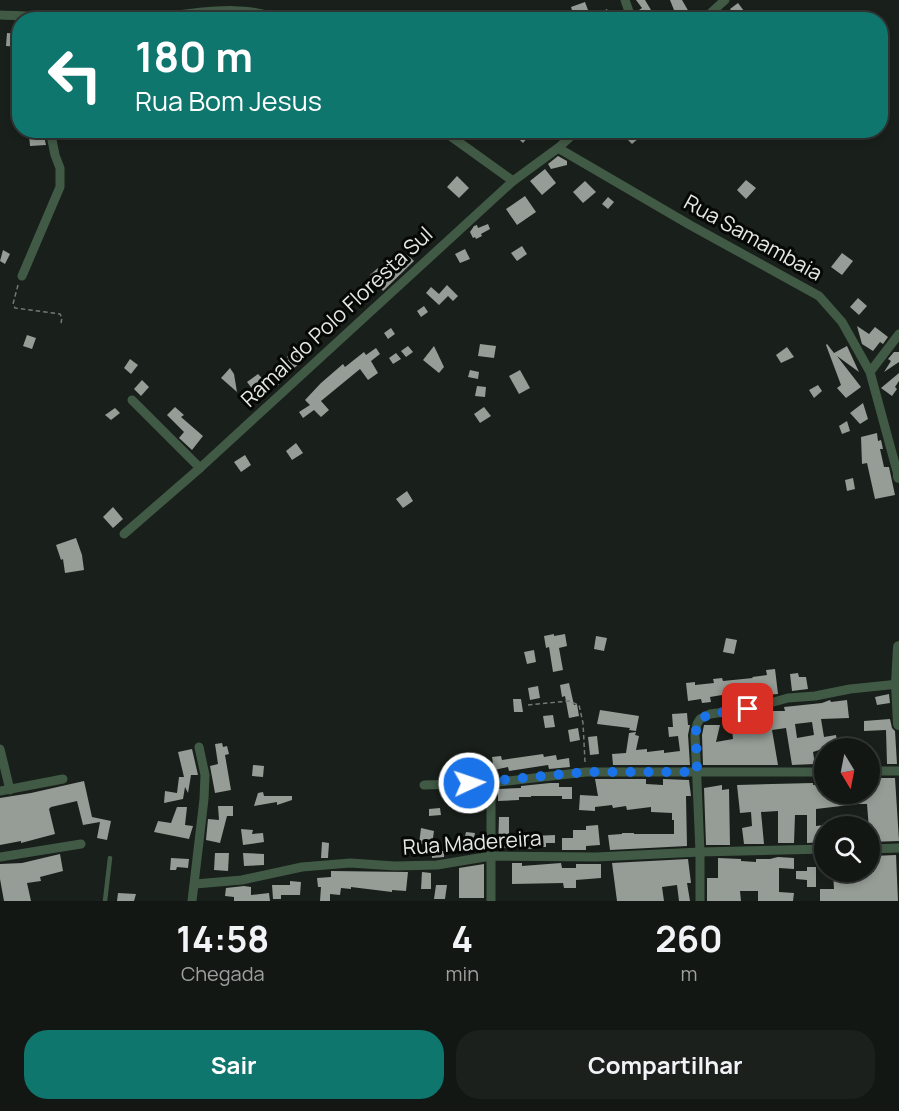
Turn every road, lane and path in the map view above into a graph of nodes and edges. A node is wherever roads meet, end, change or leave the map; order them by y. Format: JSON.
{"nodes":[{"id":1,"x":725,"y":0,"type":"edge"},
{"id":2,"x":191,"y":12,"type":"edge"},
{"id":3,"x":253,"y":12,"type":"edge"},
{"id":4,"x":712,"y":12,"type":"edge"},
{"id":5,"x":53,"y":138,"type":"edge"},
{"id":6,"x":453,"y":138,"type":"edge"},
{"id":7,"x":569,"y":138,"type":"edge"},
{"id":8,"x":558,"y":148,"type":"junction"},
{"id":9,"x":513,"y":181,"type":"junction"},
{"id":10,"x":22,"y":276,"type":"joint"},
{"id":11,"x":61,"y":323,"type":"dead end"},
{"id":12,"x":899,"y":334,"type":"edge"},
{"id":13,"x":870,"y":372,"type":"junction"},
{"id":14,"x":132,"y":400,"type":"dead end"},
{"id":15,"x":200,"y":468,"type":"junction"},
{"id":16,"x":899,"y":475,"type":"edge"},
{"id":17,"x":124,"y":534,"type":"dead end"},
{"id":18,"x":899,"y":647,"type":"edge"},
{"id":19,"x":898,"y":684,"type":"edge"},
{"id":20,"x":528,"y":705,"type":"dead end"},
{"id":21,"x":899,"y":724,"type":"edge"},
{"id":22,"x":199,"y":747,"type":"dead end"},
{"id":23,"x":0,"y":749,"type":"edge"},
{"id":24,"x":880,"y":771,"type":"edge"},
{"id":25,"x":899,"y":771,"type":"edge"},
{"id":26,"x":586,"y":772,"type":"junction"},
{"id":27,"x":697,"y":772,"type":"junction"},
{"id":28,"x":814,"y":772,"type":"edge"},
{"id":29,"x":63,"y":779,"type":"dead end"},
{"id":30,"x":491,"y":783,"type":"junction"},
{"id":31,"x":424,"y":785,"type":"dead end"},
{"id":32,"x":5,"y":790,"type":"edge"},
{"id":33,"x":81,"y":844,"type":"dead end"},
{"id":34,"x":899,"y":848,"type":"edge"},
{"id":35,"x":814,"y":849,"type":"edge"},
{"id":36,"x":880,"y":849,"type":"edge"},
{"id":37,"x":700,"y":852,"type":"junction"},
{"id":38,"x":491,"y":856,"type":"junction"},
{"id":39,"x":0,"y":857,"type":"edge"},
{"id":40,"x":111,"y":858,"type":"dead end"},
{"id":41,"x":195,"y":884,"type":"junction"},
{"id":42,"x":105,"y":901,"type":"edge"},
{"id":43,"x":192,"y":901,"type":"edge"},
{"id":44,"x":491,"y":901,"type":"edge"},
{"id":45,"x":700,"y":901,"type":"edge"}],
"edges":[{"from":1,"to":4,"type":"street"},
{"from":2,"to":3,"type":"street"},
{"from":5,"to":10,"type":"street"},
{"from":6,"to":9,"type":"street"},
{"from":7,"to":8,"type":"street","name":"Ramal do Polo Floresta Sul"},
{"from":8,"to":9,"type":"street","name":"Ramal do Polo Floresta Sul"},
{"from":8,"to":13,"type":"street","name":"Rua Samambaia"},
{"from":9,"to":15,"type":"street","name":"Ramal do Polo Floresta Sul"},
{"from":10,"to":11,"type":"path"},
{"from":12,"to":13,"type":"street"},
{"from":13,"to":16,"type":"street","name":"Rua Samambaia"},
{"from":14,"to":15,"type":"street"},
{"from":15,"to":17,"type":"street","name":"Ramal do Polo Floresta Sul"},
{"from":18,"to":19,"type":"street"},
{"from":19,"to":21,"type":"street"},
{"from":19,"to":27,"type":"street"},
{"from":20,"to":26,"type":"path"},
{"from":22,"to":41,"type":"street"},
{"from":23,"to":32,"type":"street"},
{"from":24,"to":25,"type":"street"},
{"from":26,"to":27,"type":"street"},
{"from":26,"to":30,"type":"street"},
{"from":27,"to":28,"type":"street"},
{"from":27,"to":37,"type":"street"},
{"from":29,"to":32,"type":"street"},
{"from":30,"to":31,"type":"street"},
{"from":30,"to":38,"type":"street"},
{"from":33,"to":39,"type":"street"},
{"from":34,"to":36,"type":"street"},
{"from":35,"to":37,"type":"street","name":"Rua Madereira"},
{"from":37,"to":38,"type":"street","name":"Rua Madereira"},
{"from":37,"to":45,"type":"street"},
{"from":38,"to":41,"type":"street","name":"Rua Madereira"},
{"from":38,"to":44,"type":"street"},
{"from":40,"to":42,"type":"lane"},
{"from":41,"to":43,"type":"street"}]}
